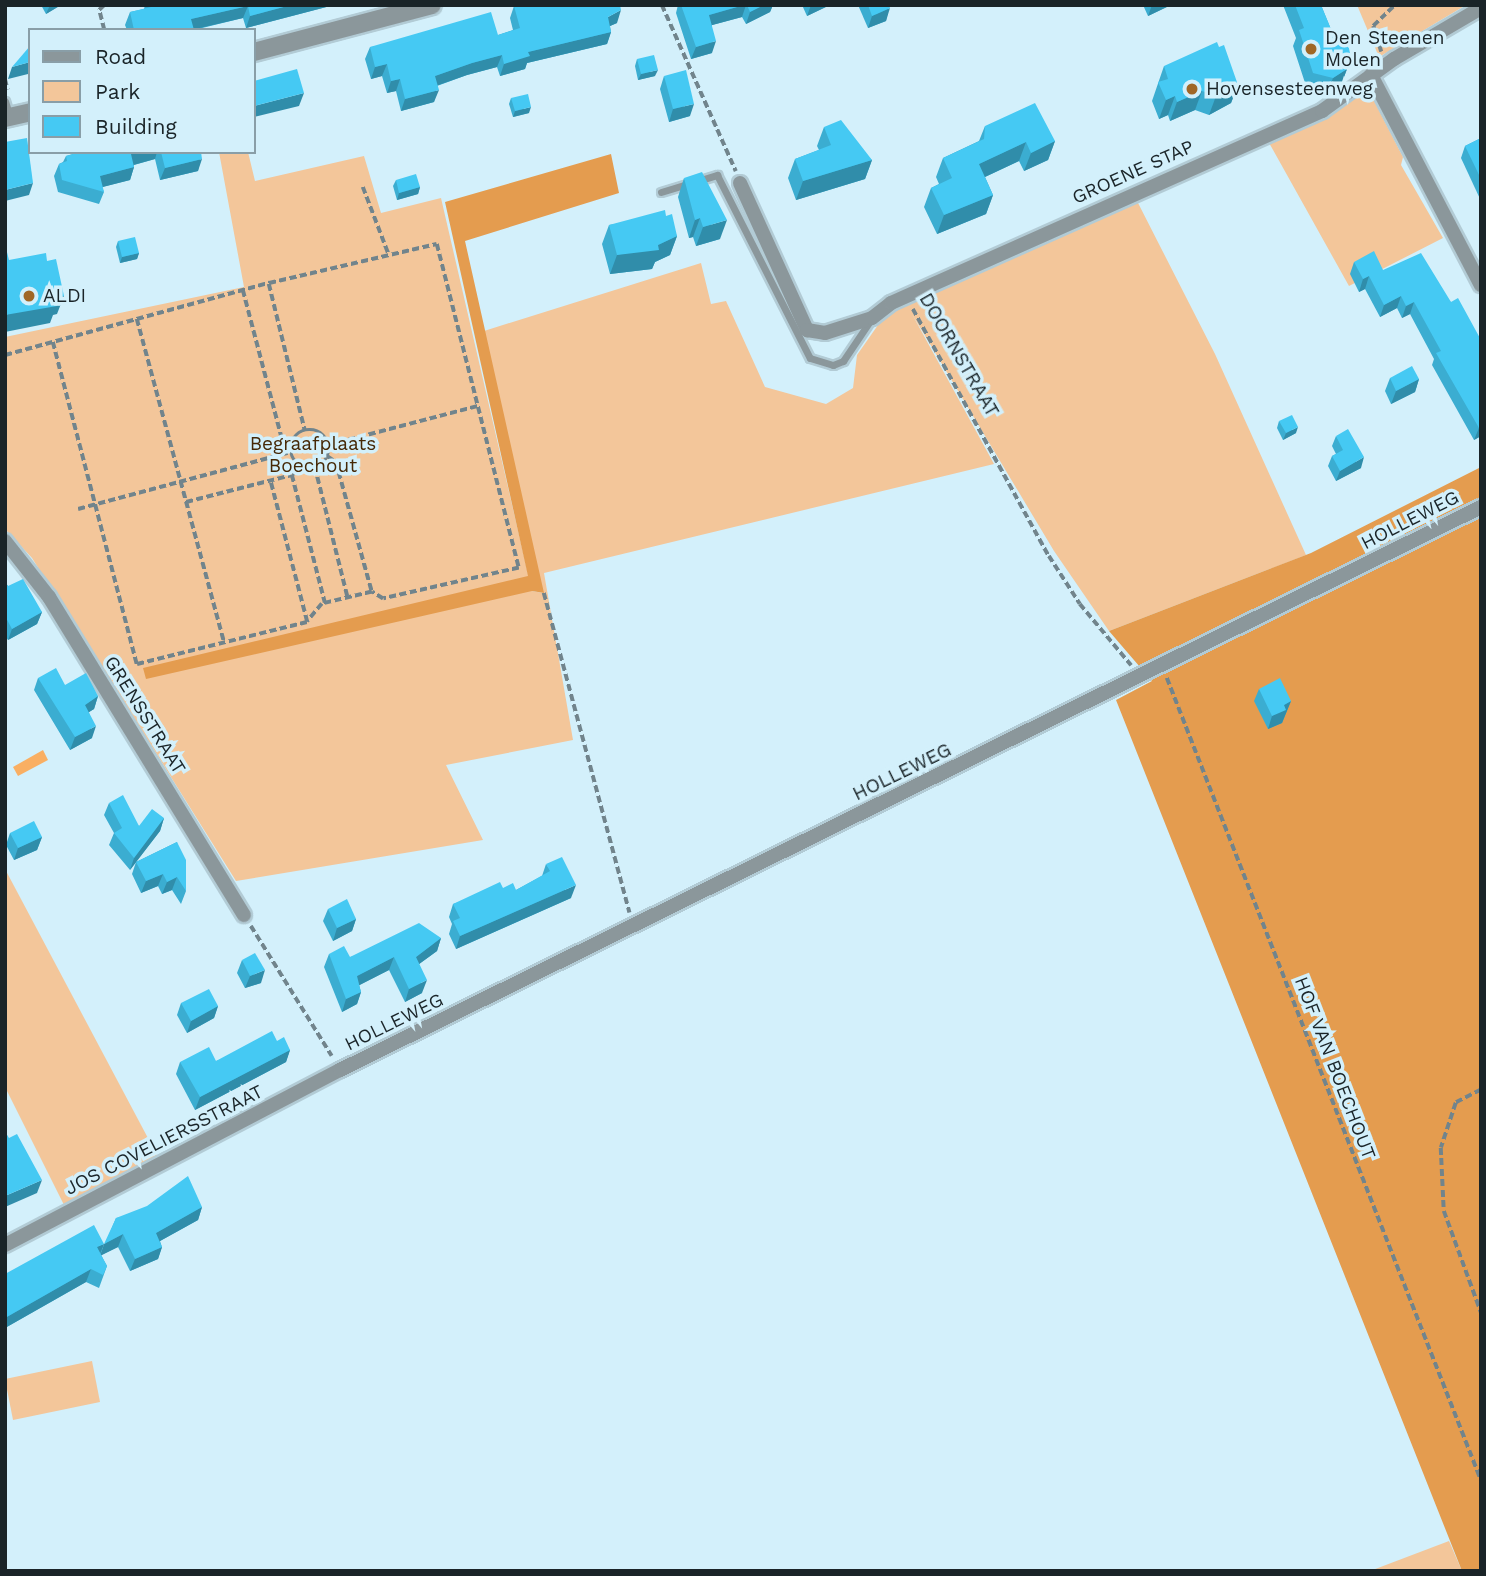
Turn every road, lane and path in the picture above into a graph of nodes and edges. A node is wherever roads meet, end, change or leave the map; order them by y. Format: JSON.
{"nodes":[{"id":1,"x":104,"y":5,"type":"edge"},
{"id":2,"x":432,"y":5,"type":"edge"},
{"id":3,"x":662,"y":5,"type":"edge"},
{"id":4,"x":1395,"y":5,"type":"edge"},
{"id":5,"x":1481,"y":8,"type":"edge"},
{"id":6,"x":104,"y":28,"type":"edge"},
{"id":7,"x":256,"y":51,"type":"edge"},
{"id":8,"x":1385,"y":65,"type":"junction"},
{"id":9,"x":1371,"y":75,"type":"junction"},
{"id":10,"x":7,"y":112,"type":"edge"},
{"id":11,"x":28,"y":112,"type":"edge"},
{"id":12,"x":740,"y":183,"type":"joint"},
{"id":13,"x":363,"y":187,"type":"dead end"},
{"id":14,"x":661,"y":192,"type":"dead end"},
{"id":15,"x":389,"y":255,"type":"junction"},
{"id":16,"x":269,"y":284,"type":"junction"},
{"id":17,"x":1481,"y":285,"type":"edge"},
{"id":18,"x":243,"y":290,"type":"junction"},
{"id":19,"x":906,"y":296,"type":"junction"},
{"id":20,"x":872,"y":318,"type":"junction"},
{"id":21,"x":137,"y":319,"type":"junction"},
{"id":22,"x":53,"y":342,"type":"junction"},
{"id":23,"x":5,"y":355,"type":"edge"},
{"id":24,"x":478,"y":406,"type":"junction"},
{"id":25,"x":305,"y":431,"type":"junction"},
{"id":26,"x":292,"y":444,"type":"junction"},
{"id":27,"x":328,"y":444,"type":"junction"},
{"id":28,"x":291,"y":452,"type":"junction"},
{"id":29,"x":327,"y":456,"type":"junction"},
{"id":30,"x":300,"y":465,"type":"junction"},
{"id":31,"x":314,"y":467,"type":"junction"},
{"id":32,"x":292,"y":475,"type":"junction"},
{"id":33,"x":270,"y":480,"type":"junction"},
{"id":34,"x":181,"y":481,"type":"junction"},
{"id":35,"x":186,"y":502,"type":"junction"},
{"id":36,"x":97,"y":504,"type":"junction"},
{"id":37,"x":1481,"y":506,"type":"edge"},
{"id":38,"x":78,"y":509,"type":"dead end"},
{"id":39,"x":5,"y":541,"type":"edge"},
{"id":40,"x":372,"y":592,"type":"junction"},
{"id":41,"x":544,"y":593,"type":"dead end"},
{"id":42,"x":348,"y":598,"type":"junction"},
{"id":43,"x":325,"y":603,"type":"junction"},
{"id":44,"x":307,"y":622,"type":"junction"},
{"id":45,"x":224,"y":642,"type":"junction"},
{"id":46,"x":1163,"y":666,"type":"junction"},
{"id":47,"x":1142,"y":677,"type":"junction"},
{"id":48,"x":244,"y":915,"type":"joint"},
{"id":49,"x":634,"y":925,"type":"junction"},
{"id":50,"x":340,"y":1070,"type":"junction"},
{"id":51,"x":1481,"y":1090,"type":"edge"},
{"id":52,"x":5,"y":1245,"type":"edge"},
{"id":53,"x":1481,"y":1312,"type":"edge"},
{"id":54,"x":1481,"y":1480,"type":"edge"}],
"edges":[{"from":1,"to":6,"type":"path"},
{"from":2,"to":7,"type":"street"},
{"from":3,"to":12,"type":"path"},
{"from":4,"to":8,"type":"path"},
{"from":5,"to":8,"type":"street","name":"GROENE STAP"},
{"from":8,"to":9,"type":"street","name":"GROENE STAP"},
{"from":9,"to":17,"type":"street"},
{"from":9,"to":19,"type":"street","name":"GROENE STAP"},
{"from":10,"to":11,"type":"street"},
{"from":12,"to":20,"type":"street","name":"DOORNSTRAAT"},
{"from":13,"to":15,"type":"path"},
{"from":14,"to":20,"type":"lane"},
{"from":15,"to":16,"type":"path"},
{"from":15,"to":24,"type":"path"},
{"from":16,"to":18,"type":"path"},
{"from":16,"to":25,"type":"path"},
{"from":18,"to":21,"type":"path"},
{"from":18,"to":26,"type":"path"},
{"from":19,"to":20,"type":"street","name":"DOORNSTRAAT"},
{"from":19,"to":47,"type":"path","name":"DOORNSTRAAT"},
{"from":21,"to":22,"type":"path"},
{"from":21,"to":34,"type":"path"},
{"from":22,"to":23,"type":"path"},
{"from":22,"to":36,"type":"path"},
{"from":24,"to":27,"type":"path"},
{"from":24,"to":40,"type":"path"},
{"from":25,"to":26,"type":"path"},
{"from":25,"to":27,"type":"path"},
{"from":26,"to":28,"type":"path"},
{"from":27,"to":29,"type":"path"},
{"from":28,"to":30,"type":"path"},
{"from":28,"to":34,"type":"path"},
{"from":29,"to":31,"type":"path"},
{"from":29,"to":40,"type":"path"},
{"from":30,"to":31,"type":"path"},
{"from":30,"to":32,"type":"path"},
{"from":31,"to":42,"type":"path"},
{"from":32,"to":33,"type":"path"},
{"from":32,"to":43,"type":"path"},
{"from":33,"to":35,"type":"path"},
{"from":33,"to":44,"type":"path"},
{"from":34,"to":35,"type":"path"},
{"from":34,"to":36,"type":"path"},
{"from":35,"to":45,"type":"path"},
{"from":36,"to":38,"type":"path"},
{"from":36,"to":45,"type":"path"},
{"from":37,"to":46,"type":"street","name":"HOLLEWEG"},
{"from":39,"to":48,"type":"street","name":"GRENSSTRAAT"},
{"from":40,"to":42,"type":"path"},
{"from":41,"to":49,"type":"path"},
{"from":42,"to":43,"type":"path"},
{"from":43,"to":44,"type":"path"},
{"from":44,"to":45,"type":"path"},
{"from":46,"to":47,"type":"street","name":"HOLLEWEG"},
{"from":46,"to":54,"type":"path","name":"HOF VAN BOECHOUT"},
{"from":47,"to":49,"type":"street","name":"HOLLEWEG"},
{"from":48,"to":50,"type":"path"},
{"from":49,"to":50,"type":"street","name":"HOLLEWEG"},
{"from":50,"to":52,"type":"street","name":"JOS COVELIERSSTRAAT"},
{"from":51,"to":53,"type":"path"}]}
